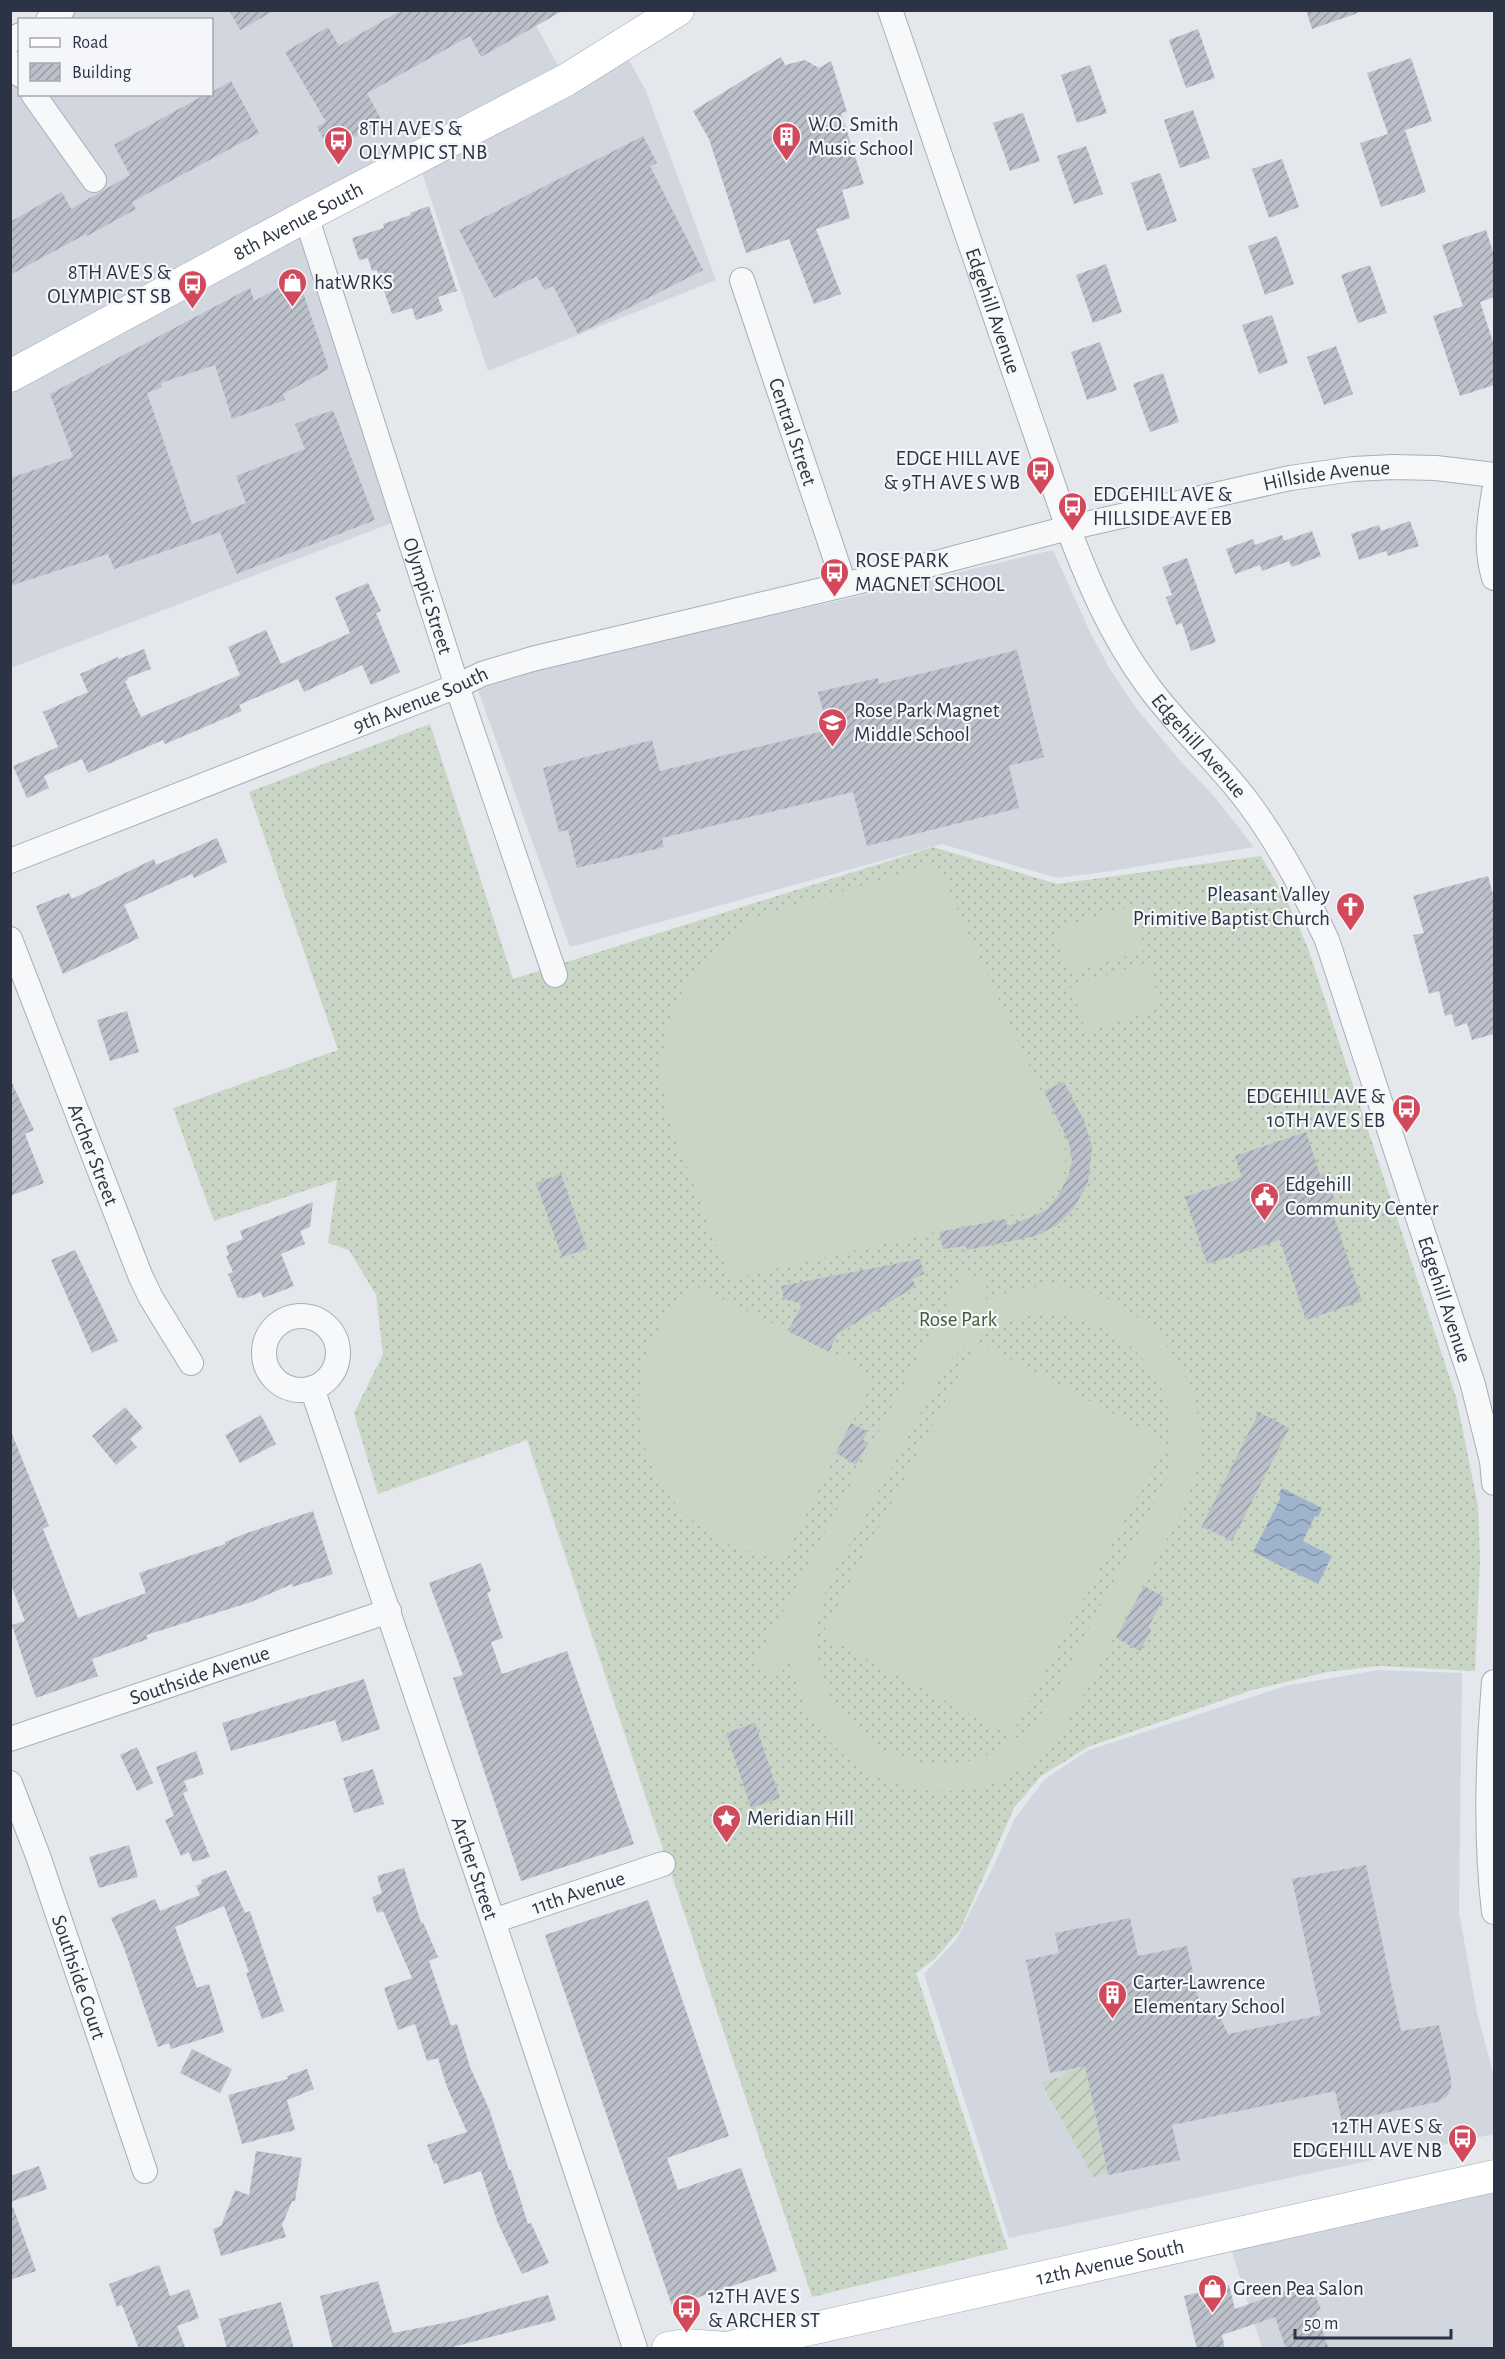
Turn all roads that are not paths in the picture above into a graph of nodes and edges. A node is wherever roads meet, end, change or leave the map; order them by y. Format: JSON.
{"nodes":[{"id":1,"x":678,"y":10,"type":"edge"},
{"id":2,"x":890,"y":10,"type":"edge"},
{"id":3,"x":34,"y":96,"type":"edge"},
{"id":4,"x":94,"y":180,"type":"dead end"},
{"id":5,"x":306,"y":216,"type":"junction"},
{"id":6,"x":742,"y":280,"type":"dead end"},
{"id":7,"x":10,"y":376,"type":"edge"},
{"id":8,"x":1494,"y":475,"type":"edge"},
{"id":9,"x":1494,"y":492,"type":"edge"},
{"id":10,"x":1068,"y":528,"type":"junction"},
{"id":11,"x":1494,"y":578,"type":"edge"},
{"id":12,"x":844,"y":584,"type":"junction"},
{"id":13,"x":457,"y":686,"type":"junction"},
{"id":14,"x":10,"y":861,"type":"edge"},
{"id":15,"x":10,"y":939,"type":"edge"},
{"id":16,"x":555,"y":975,"type":"dead end"},
{"id":17,"x":191,"y":1363,"type":"dead end"},
{"id":18,"x":312,"y":1388,"type":"dead end"},
{"id":19,"x":1494,"y":1483,"type":"edge"},
{"id":20,"x":389,"y":1611,"type":"junction"},
{"id":21,"x":1494,"y":1682,"type":"edge"},
{"id":22,"x":10,"y":1739,"type":"edge"},
{"id":23,"x":10,"y":1784,"type":"edge"},
{"id":24,"x":663,"y":1864,"type":"dead end"},
{"id":25,"x":1494,"y":1912,"type":"edge"},
{"id":26,"x":494,"y":1921,"type":"junction"},
{"id":27,"x":145,"y":2171,"type":"dead end"},
{"id":28,"x":1494,"y":2176,"type":"edge"},
{"id":29,"x":725,"y":2348,"type":"edge"},
{"id":30,"x":635,"y":2349,"type":"edge"},
{"id":31,"x":668,"y":2349,"type":"edge"}],
"edges":[{"from":1,"to":5,"type":"main road","name":"8th Avenue South"},
{"from":2,"to":10,"type":"street","name":"Edgehill Avenue"},
{"from":3,"to":4,"type":"street"},
{"from":5,"to":7,"type":"main road","name":"8th Avenue South"},
{"from":5,"to":13,"type":"street","name":"Olympic Street"},
{"from":6,"to":12,"type":"street","name":"Central Street"},
{"from":8,"to":10,"type":"street","name":"Hillside Avenue"},
{"from":9,"to":11,"type":"street"},
{"from":10,"to":12,"type":"street","name":"Hillside Avenue"},
{"from":10,"to":19,"type":"street","name":"Edgehill Avenue"},
{"from":12,"to":13,"type":"street","name":"9th Avenue South"},
{"from":13,"to":14,"type":"street","name":"9th Avenue South"},
{"from":13,"to":16,"type":"street","name":"Olympic Street"},
{"from":15,"to":17,"type":"street","name":"Archer Street"},
{"from":18,"to":20,"type":"street","name":"Archer Street"},
{"from":20,"to":22,"type":"street","name":"Southside Avenue"},
{"from":20,"to":26,"type":"street","name":"Archer Street"},
{"from":21,"to":25,"type":"street"},
{"from":23,"to":27,"type":"street","name":"Southside Court"},
{"from":24,"to":26,"type":"street","name":"11th Avenue"},
{"from":26,"to":30,"type":"street","name":"Archer Street"},
{"from":28,"to":29,"type":"main road","name":"12th Avenue South"},
{"from":29,"to":31,"type":"main road","name":"12th Avenue South"}]}
